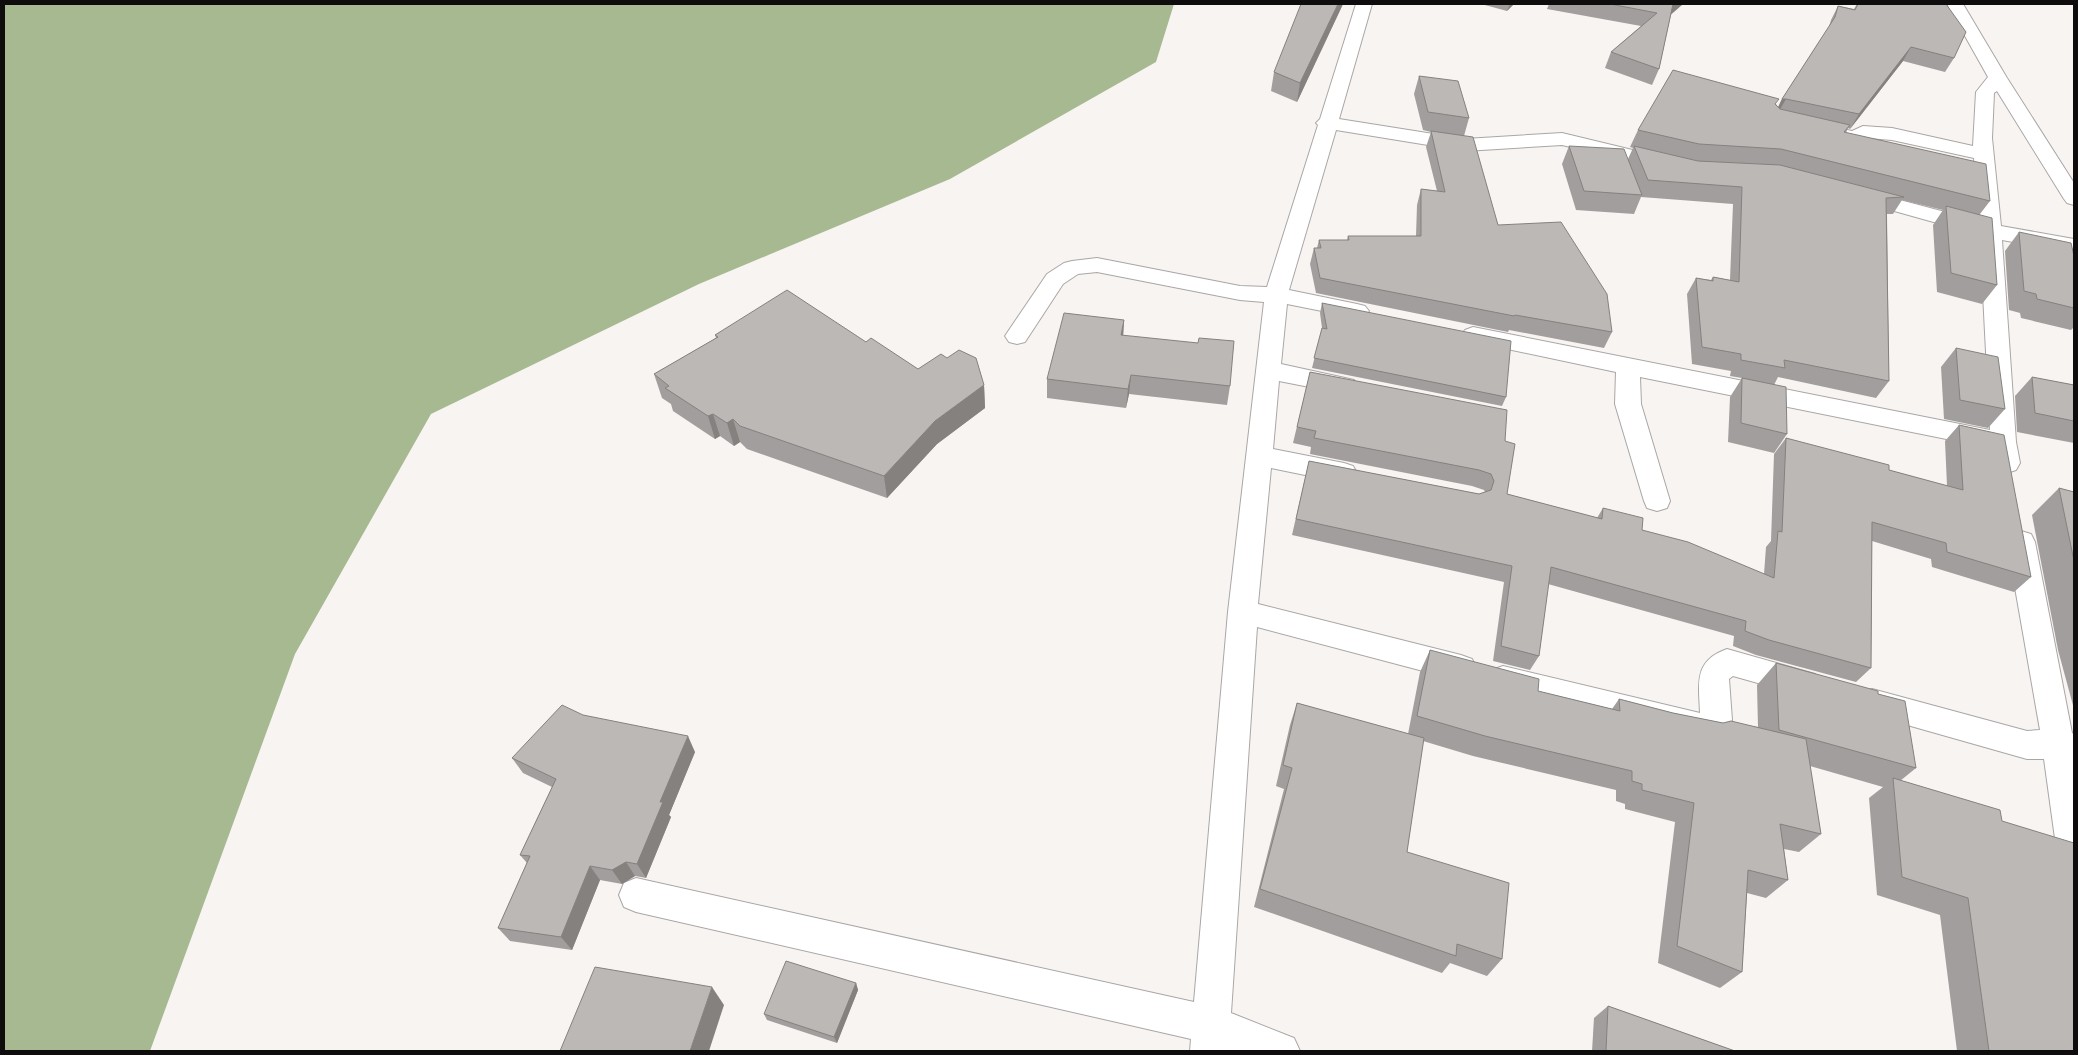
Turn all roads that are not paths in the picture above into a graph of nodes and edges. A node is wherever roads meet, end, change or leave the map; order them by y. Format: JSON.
{"nodes":[{"id":1,"x":1364,"y":4,"type":"edge"},
{"id":2,"x":1952,"y":6,"type":"edge"},
{"id":3,"x":1998,"y":78,"type":"junction"},
{"id":4,"x":1326,"y":123,"type":"junction"},
{"id":5,"x":1807,"y":127,"type":"edge"},
{"id":6,"x":1984,"y":154,"type":"junction"},
{"id":7,"x":1690,"y":169,"type":"edge"},
{"id":8,"x":1844,"y":192,"type":"edge"},
{"id":9,"x":2074,"y":199,"type":"edge"},
{"id":10,"x":1991,"y":231,"type":"junction"},
{"id":11,"x":2074,"y":246,"type":"edge"},
{"id":12,"x":1276,"y":295,"type":"junction"},
{"id":13,"x":1374,"y":315,"type":"edge"},
{"id":14,"x":1452,"y":331,"type":"edge"},
{"id":15,"x":1017,"y":336,"type":"dead end"},
{"id":16,"x":1628,"y":366,"type":"junction"},
{"id":17,"x":1268,"y":370,"type":"junction"},
{"id":18,"x":1364,"y":390,"type":"edge"},
{"id":19,"x":2003,"y":442,"type":"junction"},
{"id":20,"x":1259,"y":456,"type":"junction"},
{"id":21,"x":1366,"y":477,"type":"edge"},
{"id":22,"x":2012,"y":491,"type":"edge"},
{"id":23,"x":1657,"y":501,"type":"dead end"},
{"id":24,"x":2017,"y":520,"type":"edge"},
{"id":25,"x":1243,"y":612,"type":"junction"},
{"id":26,"x":2066,"y":746,"type":"edge"},
{"id":27,"x":2074,"y":853,"type":"edge"},
{"id":28,"x":636,"y":895,"type":"dead end"},
{"id":29,"x":1210,"y":1038,"type":"edge"},
{"id":30,"x":1281,"y":1051,"type":"edge"}],
"edges":[{"from":1,"to":4,"type":"street"},
{"from":2,"to":3,"type":"street"},
{"from":3,"to":6,"type":"street"},
{"from":3,"to":9,"type":"street"},
{"from":4,"to":7,"type":"street"},
{"from":4,"to":12,"type":"street"},
{"from":5,"to":6,"type":"street"},
{"from":6,"to":10,"type":"street"},
{"from":8,"to":10,"type":"street"},
{"from":10,"to":11,"type":"street"},
{"from":10,"to":19,"type":"street"},
{"from":12,"to":13,"type":"street"},
{"from":12,"to":15,"type":"street"},
{"from":12,"to":17,"type":"street"},
{"from":14,"to":16,"type":"street"},
{"from":16,"to":19,"type":"street"},
{"from":16,"to":23,"type":"street"},
{"from":17,"to":18,"type":"street"},
{"from":17,"to":20,"type":"street"},
{"from":19,"to":22,"type":"street"},
{"from":20,"to":21,"type":"street"},
{"from":20,"to":25,"type":"street"},
{"from":24,"to":26,"type":"street"},
{"from":25,"to":26,"type":"street"},
{"from":25,"to":29,"type":"street"},
{"from":26,"to":27,"type":"street"},
{"from":28,"to":29,"type":"street"},
{"from":29,"to":30,"type":"street"}]}
